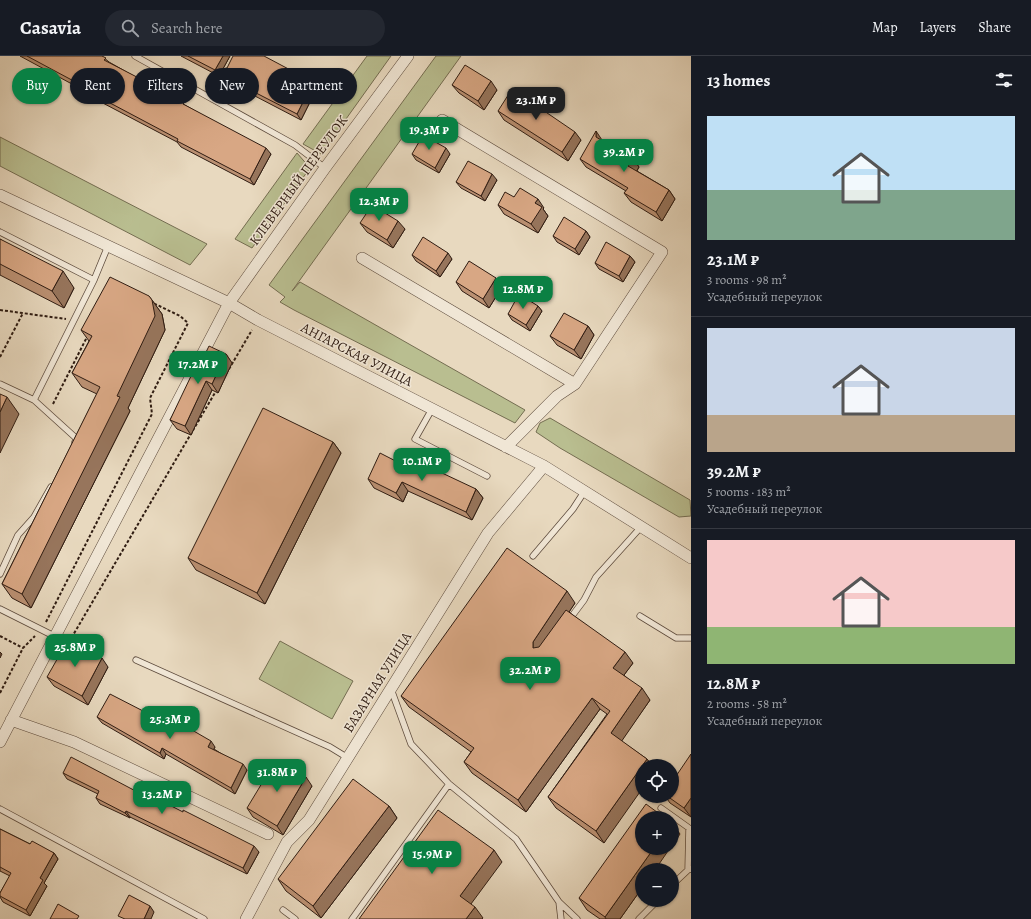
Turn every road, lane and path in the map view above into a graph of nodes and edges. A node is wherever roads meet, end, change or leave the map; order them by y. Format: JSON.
{"nodes":[{"id":1,"x":135,"y":56,"type":"edge"},
{"id":2,"x":408,"y":56,"type":"edge"},
{"id":3,"x":232,"y":62,"type":"edge"},
{"id":4,"x":229,"y":68,"type":"edge"},
{"id":5,"x":205,"y":95,"type":"edge"},
{"id":6,"x":221,"y":104,"type":"edge"},
{"id":7,"x":442,"y":120,"type":"dead end"},
{"id":8,"x":325,"y":168,"type":"junction"},
{"id":9,"x":0,"y":195,"type":"edge"},
{"id":10,"x":0,"y":232,"type":"edge"},
{"id":11,"x":108,"y":246,"type":"junction"},
{"id":12,"x":362,"y":258,"type":"dead end"},
{"id":13,"x":94,"y":280,"type":"junction"},
{"id":14,"x":147,"y":300,"type":"edge"},
{"id":15,"x":229,"y":303,"type":"junction"},
{"id":16,"x":0,"y":310,"type":"edge"},
{"id":17,"x":24,"y":313,"type":"junction"},
{"id":18,"x":66,"y":319,"type":"dead end"},
{"id":19,"x":258,"y":320,"type":"junction"},
{"id":20,"x":90,"y":331,"type":"edge"},
{"id":21,"x":0,"y":357,"type":"edge"},
{"id":22,"x":226,"y":375,"type":"dead end"},
{"id":23,"x":0,"y":384,"type":"edge"},
{"id":24,"x":575,"y":384,"type":"junction"},
{"id":25,"x":218,"y":388,"type":"dead end"},
{"id":26,"x":34,"y":400,"type":"junction"},
{"id":27,"x":432,"y":409,"type":"junction"},
{"id":28,"x":48,"y":413,"type":"junction"},
{"id":29,"x":73,"y":446,"type":"edge"},
{"id":30,"x":506,"y":447,"type":"junction"},
{"id":31,"x":544,"y":466,"type":"junction"},
{"id":32,"x":487,"y":476,"type":"dead end"},
{"id":33,"x":56,"y":478,"type":"edge"},
{"id":34,"x":584,"y":492,"type":"junction"},
{"id":35,"x":641,"y":527,"type":"junction"},
{"id":36,"x":533,"y":556,"type":"dead end"},
{"id":37,"x":691,"y":558,"type":"edge"},
{"id":38,"x":0,"y":574,"type":"edge"},
{"id":39,"x":0,"y":609,"type":"edge"},
{"id":40,"x":640,"y":616,"type":"dead end"},
{"id":41,"x":566,"y":625,"type":"edge"},
{"id":42,"x":41,"y":630,"type":"junction"},
{"id":43,"x":0,"y":636,"type":"edge"},
{"id":44,"x":54,"y":636,"type":"junction"},
{"id":45,"x":691,"y":638,"type":"edge"},
{"id":46,"x":23,"y":648,"type":"junction"},
{"id":47,"x":65,"y":648,"type":"edge"},
{"id":48,"x":136,"y":660,"type":"dead end"},
{"id":49,"x":391,"y":689,"type":"junction"},
{"id":50,"x":0,"y":693,"type":"edge"},
{"id":51,"x":11,"y":720,"type":"junction"},
{"id":52,"x":0,"y":742,"type":"edge"},
{"id":53,"x":348,"y":758,"type":"junction"},
{"id":54,"x":449,"y":784,"type":"junction"},
{"id":55,"x":661,"y":808,"type":"dead end"},
{"id":56,"x":0,"y":810,"type":"edge"},
{"id":57,"x":268,"y":834,"type":"dead end"},
{"id":58,"x":689,"y":869,"type":"edge"},
{"id":59,"x":679,"y":879,"type":"edge"},
{"id":60,"x":559,"y":902,"type":"junction"},
{"id":61,"x":651,"y":907,"type":"edge"},
{"id":62,"x":283,"y":910,"type":"dead end"},
{"id":63,"x":204,"y":919,"type":"edge"},
{"id":64,"x":246,"y":919,"type":"edge"},
{"id":65,"x":295,"y":919,"type":"edge"},
{"id":66,"x":352,"y":919,"type":"edge"},
{"id":67,"x":561,"y":919,"type":"edge"},
{"id":68,"x":577,"y":919,"type":"edge"},
{"id":69,"x":639,"y":919,"type":"edge"}],
"edges":[{"from":1,"to":5,"type":"lane"},
{"from":2,"to":8,"type":"street","name":"КЛЕВЕРНЫЙ ПЕРЕУЛОК"},
{"from":3,"to":4,"type":"lane"},
{"from":6,"to":8,"type":"lane"},
{"from":7,"to":24,"type":"street"},
{"from":8,"to":15,"type":"street","name":"КЛЕВЕРНЫЙ ПЕРЕУЛОК"},
{"from":9,"to":11,"type":"street","name":"АНГАРСКАЯ УЛИЦА"},
{"from":10,"to":13,"type":"lane"},
{"from":11,"to":13,"type":"lane"},
{"from":11,"to":15,"type":"street","name":"АНГАРСКАЯ УЛИЦА"},
{"from":12,"to":24,"type":"street"},
{"from":13,"to":26,"type":"lane"},
{"from":14,"to":42,"type":"path"},
{"from":15,"to":19,"type":"street","name":"АНГАРСКАЯ УЛИЦА"},
{"from":15,"to":44,"type":"street","name":"КЛЕВЕРНЫЙ ПЕРЕУЛОК"},
{"from":16,"to":17,"type":"path"},
{"from":17,"to":18,"type":"path"},
{"from":17,"to":21,"type":"path"},
{"from":19,"to":22,"type":"path"},
{"from":19,"to":27,"type":"street","name":"АНГАРСКАЯ УЛИЦА"},
{"from":20,"to":28,"type":"path"},
{"from":23,"to":26,"type":"lane"},
{"from":24,"to":30,"type":"street"},
{"from":25,"to":47,"type":"path"},
{"from":26,"to":28,"type":"lane"},
{"from":27,"to":30,"type":"street","name":"АНГАРСКАЯ УЛИЦА"},
{"from":27,"to":32,"type":"lane"},
{"from":28,"to":29,"type":"lane"},
{"from":30,"to":31,"type":"street","name":"АНГАРСКАЯ УЛИЦА"},
{"from":31,"to":34,"type":"street","name":"АНГАРСКАЯ УЛИЦА"},
{"from":31,"to":49,"type":"street","name":"БАЗАРНАЯ УЛИЦА"},
{"from":33,"to":38,"type":"lane"},
{"from":34,"to":35,"type":"street","name":"АНГАРСКАЯ УЛИЦА"},
{"from":34,"to":36,"type":"lane"},
{"from":35,"to":37,"type":"street","name":"АНГАРСКАЯ УЛИЦА"},
{"from":35,"to":41,"type":"lane"},
{"from":39,"to":42,"type":"lane"},
{"from":40,"to":45,"type":"lane"},
{"from":42,"to":44,"type":"lane"},
{"from":42,"to":46,"type":"path"},
{"from":43,"to":46,"type":"path"},
{"from":44,"to":51,"type":"street","name":"КЛЕВЕРНЫЙ ПЕРЕУЛОК"},
{"from":46,"to":50,"type":"path"},
{"from":48,"to":53,"type":"lane"},
{"from":49,"to":53,"type":"street","name":"БАЗАРНАЯ УЛИЦА"},
{"from":49,"to":54,"type":"lane"},
{"from":51,"to":52,"type":"street","name":"КЛЕВЕРНЫЙ ПЕРЕУЛОК"},
{"from":51,"to":57,"type":"street"},
{"from":53,"to":64,"type":"street","name":"БАЗАРНАЯ УЛИЦА"},
{"from":54,"to":60,"type":"lane"},
{"from":54,"to":66,"type":"lane"},
{"from":55,"to":58,"type":"lane"},
{"from":56,"to":63,"type":"lane"},
{"from":58,"to":59,"type":"lane"},
{"from":60,"to":67,"type":"lane"},
{"from":60,"to":68,"type":"lane"},
{"from":61,"to":69,"type":"lane"},
{"from":62,"to":65,"type":"lane"}]}
